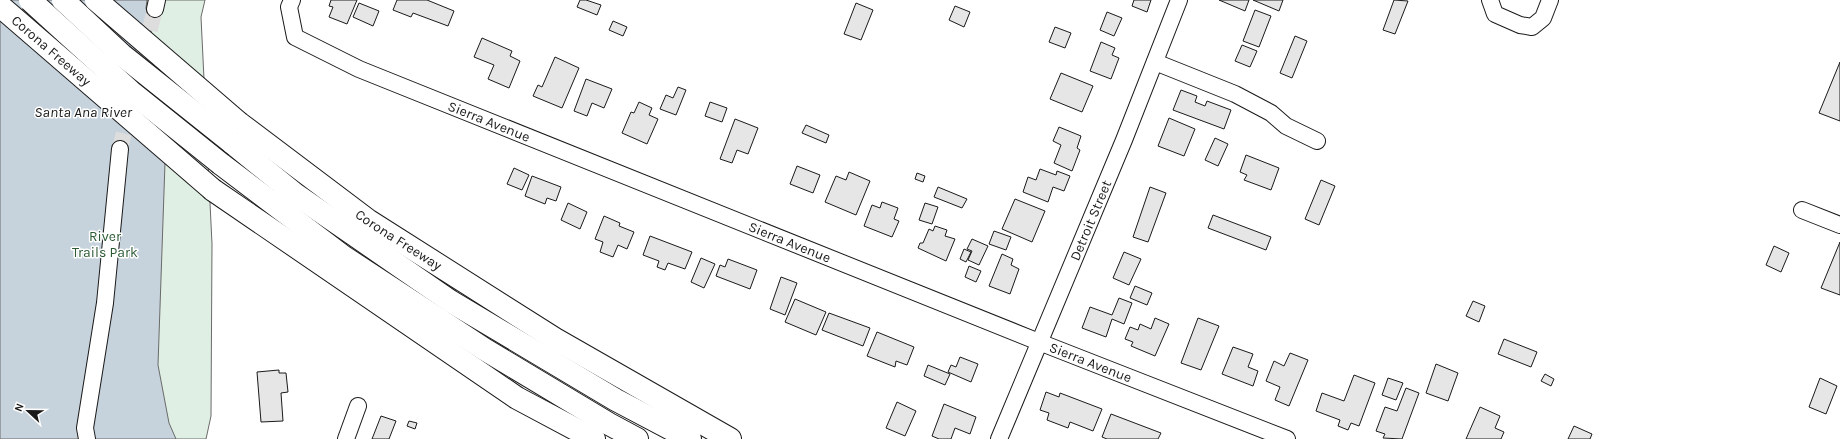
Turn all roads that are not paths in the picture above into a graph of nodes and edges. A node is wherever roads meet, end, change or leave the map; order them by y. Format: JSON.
{"nodes":[{"id":1,"x":30,"y":0,"type":"edge"},
{"id":2,"x":63,"y":0,"type":"edge"},
{"id":3,"x":96,"y":0,"type":"edge"},
{"id":4,"x":292,"y":0,"type":"edge"},
{"id":5,"x":1179,"y":0,"type":"edge"},
{"id":6,"x":1490,"y":0,"type":"edge"},
{"id":7,"x":1550,"y":0,"type":"edge"},
{"id":8,"x":0,"y":6,"type":"edge"},
{"id":9,"x":1155,"y":62,"type":"junction"},
{"id":10,"x":235,"y":133,"type":"junction"},
{"id":11,"x":1317,"y":141,"type":"dead end"},
{"id":12,"x":120,"y":149,"type":"tunnel mouth"},
{"id":13,"x":1802,"y":210,"type":"dead end"},
{"id":14,"x":1840,"y":226,"type":"edge"},
{"id":15,"x":1039,"y":342,"type":"junction"},
{"id":16,"x":358,"y":406,"type":"dead end"},
{"id":17,"x":87,"y":439,"type":"edge"},
{"id":18,"x":346,"y":439,"type":"edge"},
{"id":19,"x":594,"y":439,"type":"edge"},
{"id":20,"x":637,"y":439,"type":"edge"},
{"id":21,"x":690,"y":439,"type":"edge"},
{"id":22,"x":730,"y":439,"type":"edge"},
{"id":23,"x":999,"y":439,"type":"edge"},
{"id":24,"x":1287,"y":439,"type":"edge"}],
"edges":[{"from":1,"to":20,"type":"highway","bridge":true},
{"from":2,"to":10,"type":"highway","bridge":true},
{"from":3,"to":10,"type":"highway","name":"Corona Freeway","bridge":true},
{"from":4,"to":15,"type":"street","name":"Sierra Avenue"},
{"from":5,"to":9,"type":"street","name":"Detroit Street"},
{"from":6,"to":7,"type":"street"},
{"from":8,"to":19,"type":"highway","name":"Corona Freeway","bridge":true},
{"from":9,"to":11,"type":"street"},
{"from":9,"to":15,"type":"street","name":"Detroit Street"},
{"from":10,"to":21,"type":"highway"},
{"from":10,"to":22,"type":"highway","name":"Corona Freeway"},
{"from":12,"to":17,"type":"street"},
{"from":13,"to":14,"type":"street"},
{"from":15,"to":23,"type":"street","name":"Detroit Street"},
{"from":15,"to":24,"type":"street","name":"Sierra Avenue"},
{"from":16,"to":18,"type":"street"}]}
